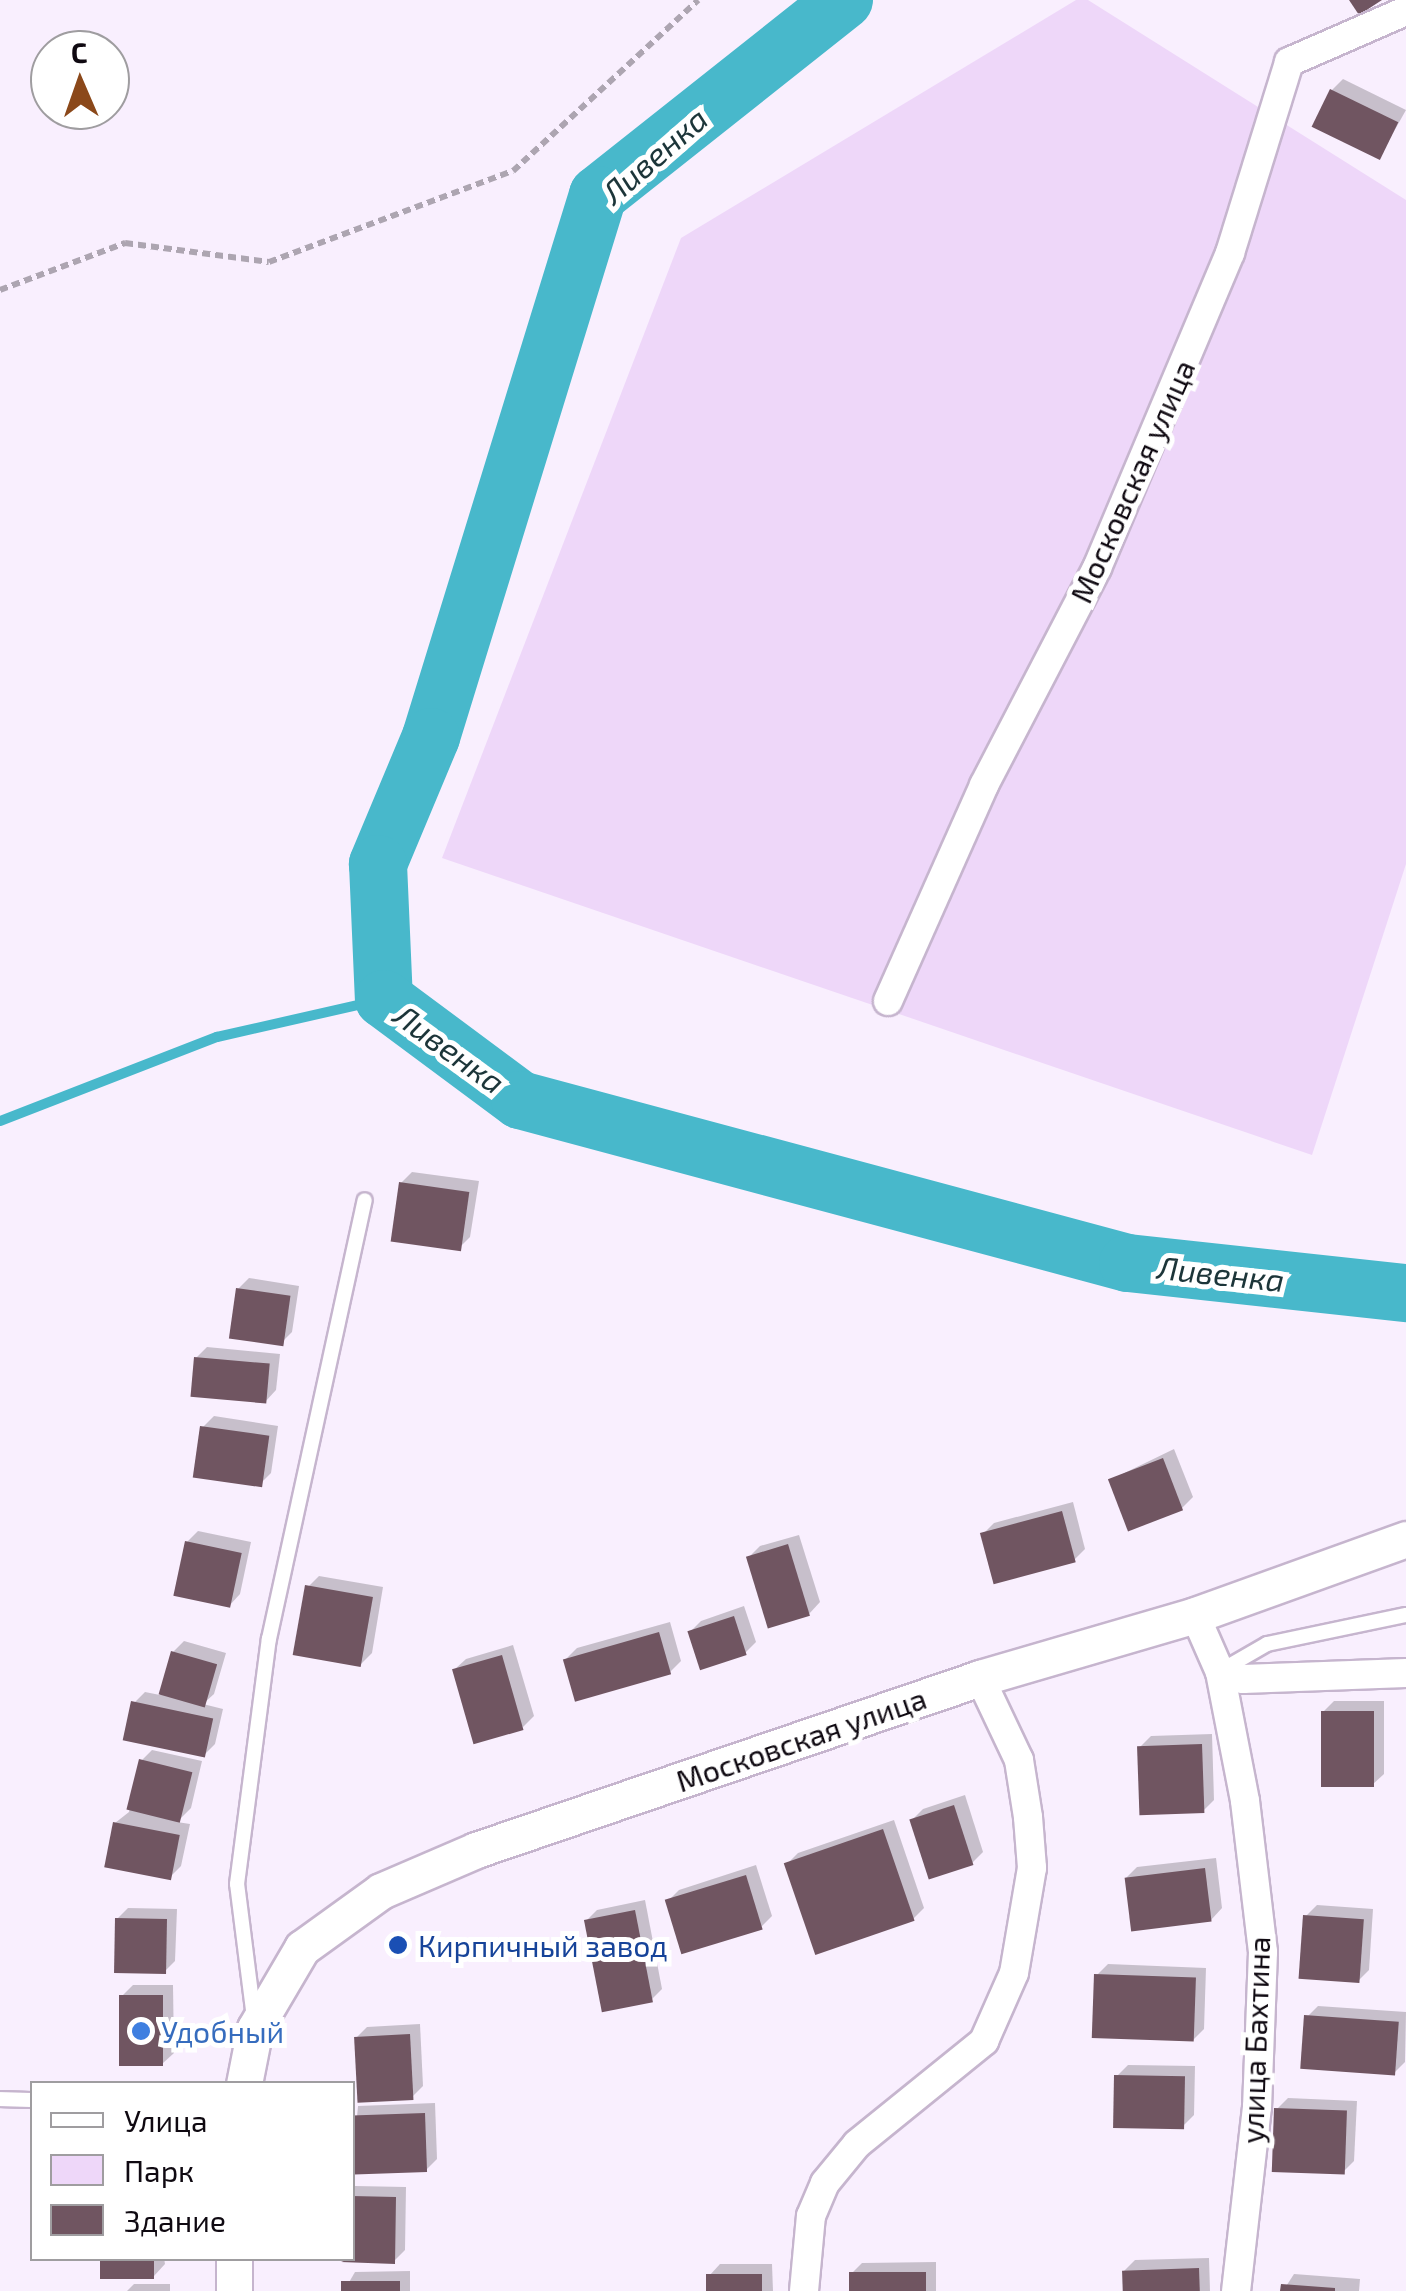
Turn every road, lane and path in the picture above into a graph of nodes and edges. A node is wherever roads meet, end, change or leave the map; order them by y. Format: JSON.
{"nodes":[{"id":1,"x":698,"y":0,"type":"edge"},
{"id":2,"x":1406,"y":10,"type":"edge"},
{"id":3,"x":0,"y":290,"type":"edge"},
{"id":4,"x":888,"y":1001,"type":"dead end"},
{"id":5,"x":365,"y":1200,"type":"dead end"},
{"id":6,"x":1406,"y":1539,"type":"edge"},
{"id":7,"x":1195,"y":1615,"type":"junction"},
{"id":8,"x":1406,"y":1615,"type":"edge"},
{"id":9,"x":1220,"y":1672,"type":"junction"},
{"id":10,"x":1406,"y":1672,"type":"edge"},
{"id":11,"x":980,"y":1678,"type":"junction"},
{"id":12,"x":255,"y":2028,"type":"junction"},
{"id":13,"x":245,"y":2081,"type":"edge"},
{"id":14,"x":0,"y":2099,"type":"edge"},
{"id":15,"x":30,"y":2100,"type":"edge"},
{"id":16,"x":234,"y":2261,"type":"edge"},
{"id":17,"x":234,"y":2291,"type":"edge"},
{"id":18,"x":804,"y":2291,"type":"edge"},
{"id":19,"x":1236,"y":2291,"type":"edge"}],
"edges":[{"from":1,"to":3,"type":"path"},
{"from":2,"to":4,"type":"street","name":"Московская улица"},
{"from":5,"to":12,"type":"lane","name":"Московская улица"},
{"from":6,"to":7,"type":"street","name":"Московская улица"},
{"from":7,"to":9,"type":"street","name":"улица Бахтина"},
{"from":7,"to":11,"type":"street","name":"Московская улица"},
{"from":8,"to":9,"type":"lane"},
{"from":9,"to":10,"type":"street"},
{"from":9,"to":19,"type":"street","name":"улица Бахтина"},
{"from":11,"to":12,"type":"street","name":"Московская улица"},
{"from":11,"to":18,"type":"street"},
{"from":12,"to":13,"type":"street","name":"Московская улица"},
{"from":14,"to":15,"type":"lane"},
{"from":16,"to":17,"type":"street"}]}
